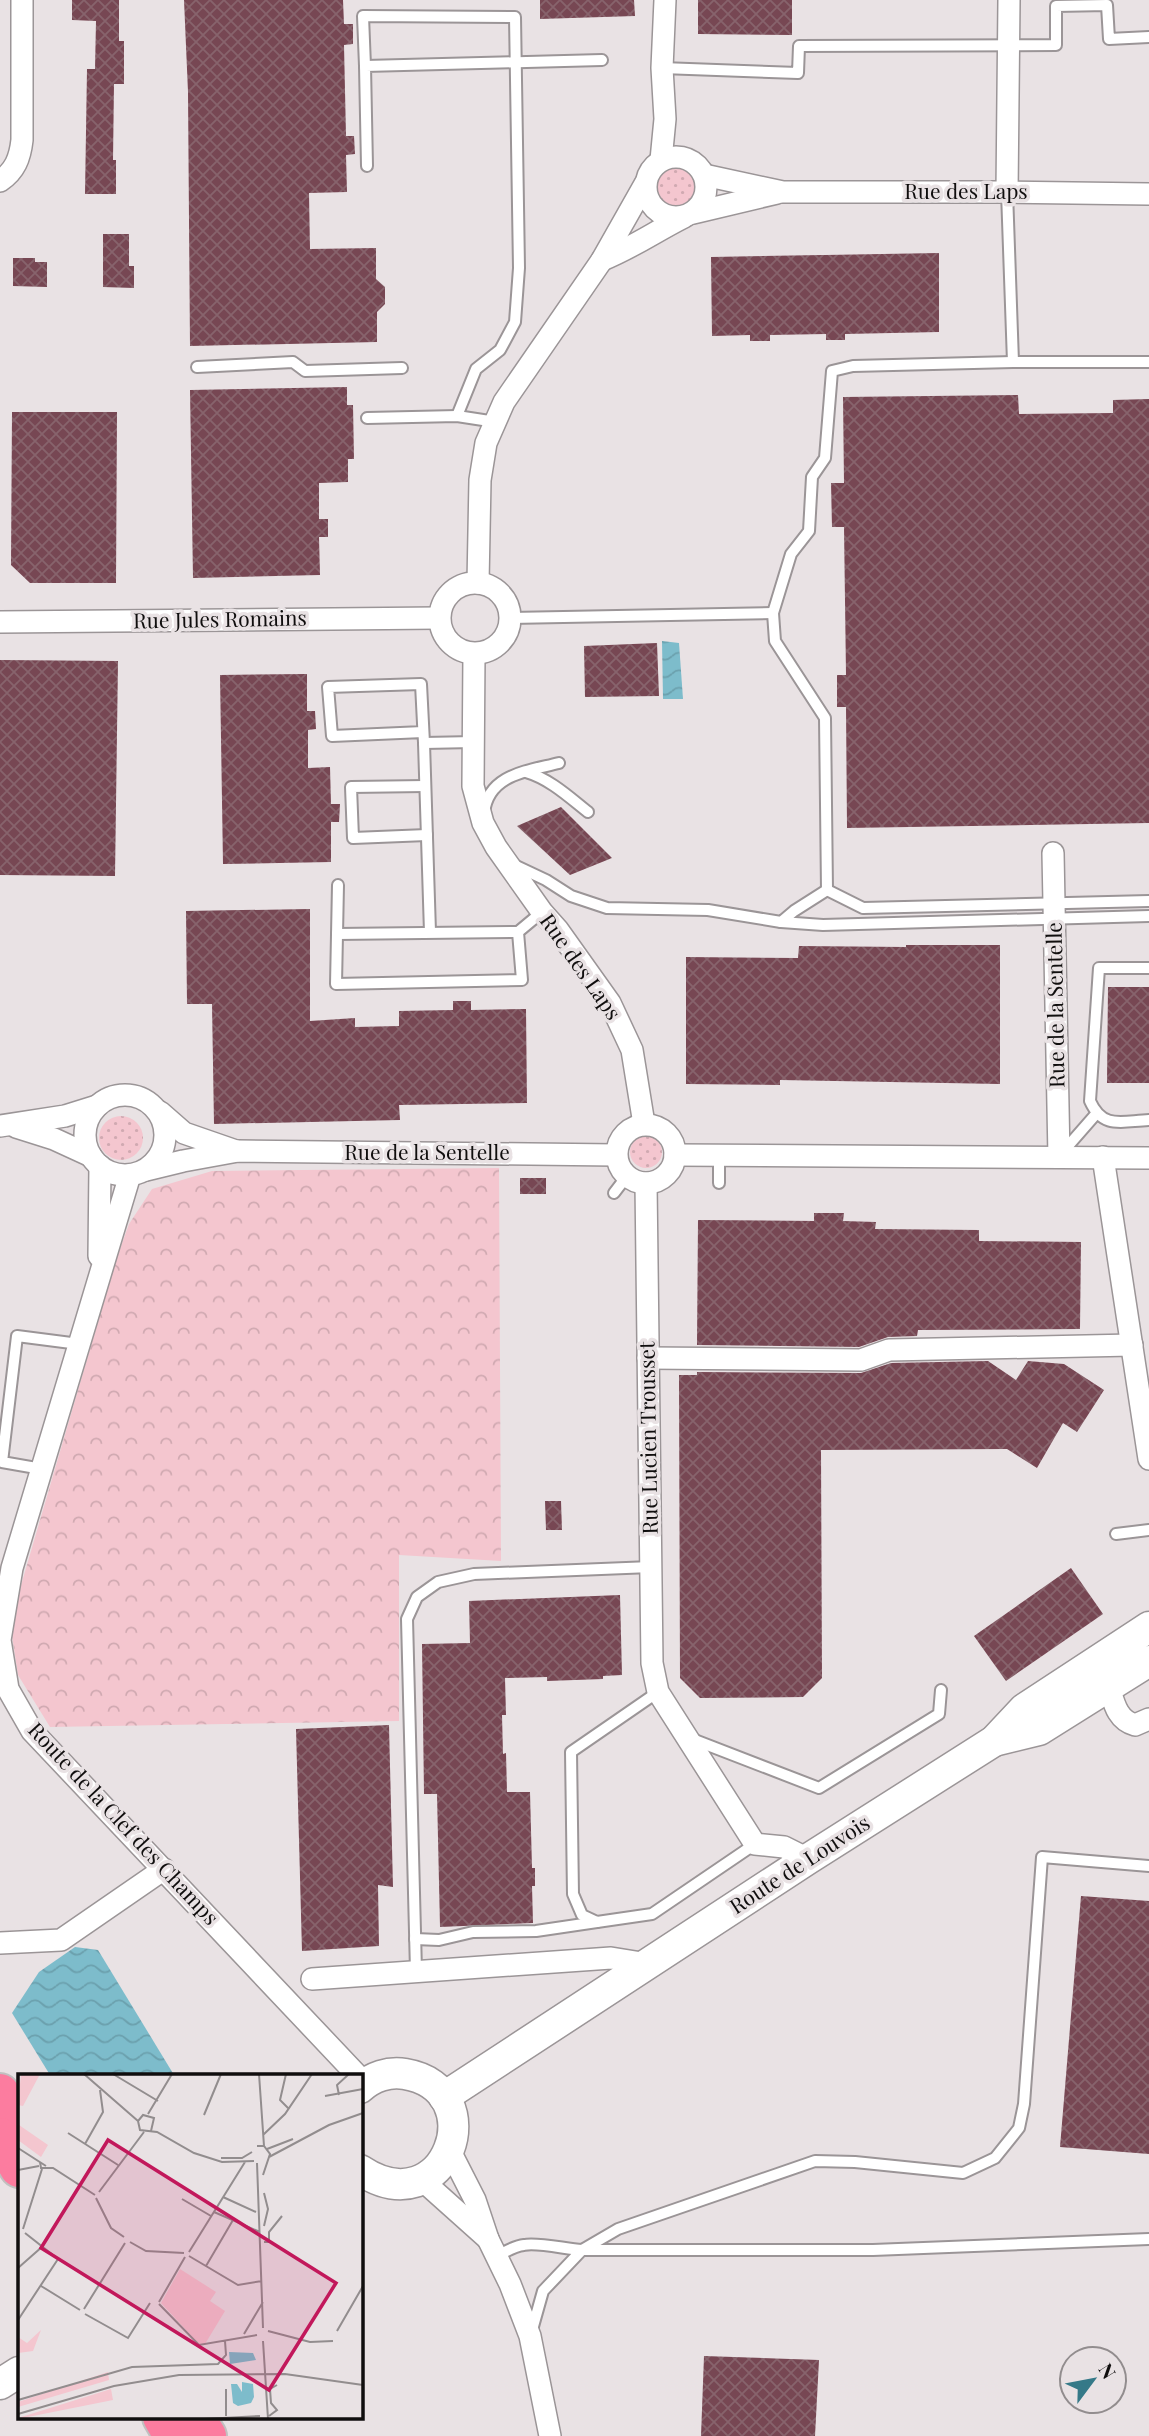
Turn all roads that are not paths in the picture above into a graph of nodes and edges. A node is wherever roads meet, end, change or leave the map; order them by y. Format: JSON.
{"nodes":[{"id":1,"x":22,"y":0,"type":"edge"},
{"id":2,"x":665,"y":0,"type":"edge"},
{"id":3,"x":1009,"y":0,"type":"edge"},
{"id":4,"x":1149,"y":37,"type":"edge"},
{"id":5,"x":1009,"y":46,"type":"junction"},
{"id":6,"x":602,"y":60,"type":"dead end"},
{"id":7,"x":515,"y":62,"type":"junction"},
{"id":8,"x":365,"y":66,"type":"junction"},
{"id":9,"x":662,"y":68,"type":"junction"},
{"id":10,"x":665,"y":120,"type":"junction"},
{"id":11,"x":687,"y":159,"type":"junction"},
{"id":12,"x":661,"y":160,"type":"junction"},
{"id":13,"x":367,"y":166,"type":"dead end"},
{"id":14,"x":704,"y":175,"type":"junction"},
{"id":15,"x":0,"y":181,"type":"edge"},
{"id":16,"x":645,"y":184,"type":"junction"},
{"id":17,"x":783,"y":192,"type":"junction"},
{"id":18,"x":1007,"y":192,"type":"junction"},
{"id":19,"x":1149,"y":194,"type":"edge"},
{"id":20,"x":688,"y":215,"type":"junction"},
{"id":21,"x":603,"y":260,"type":"junction"},
{"id":22,"x":1013,"y":362,"type":"junction"},
{"id":23,"x":1149,"y":362,"type":"edge"},
{"id":24,"x":197,"y":367,"type":"dead end"},
{"id":25,"x":402,"y":368,"type":"dead end"},
{"id":26,"x":457,"y":416,"type":"junction"},
{"id":27,"x":367,"y":418,"type":"dead end"},
{"id":28,"x":496,"y":422,"type":"junction"},
{"id":29,"x":478,"y":583,"type":"junction"},
{"id":30,"x":773,"y":613,"type":"junction"},
{"id":31,"x":439,"y":618,"type":"junction"},
{"id":32,"x":510,"y":618,"type":"junction"},
{"id":33,"x":0,"y":622,"type":"edge"},
{"id":34,"x":474,"y":654,"type":"junction"},
{"id":35,"x":423,"y":738,"type":"junction"},
{"id":36,"x":474,"y":742,"type":"junction"},
{"id":37,"x":559,"y":763,"type":"dead end"},
{"id":38,"x":524,"y":772,"type":"junction"},
{"id":39,"x":425,"y":786,"type":"junction"},
{"id":40,"x":588,"y":812,"type":"dead end"},
{"id":41,"x":483,"y":823,"type":"junction"},
{"id":42,"x":427,"y":835,"type":"junction"},
{"id":43,"x":1053,"y":853,"type":"dead end"},
{"id":44,"x":509,"y":863,"type":"junction"},
{"id":45,"x":338,"y":885,"type":"dead end"},
{"id":46,"x":828,"y":890,"type":"junction"},
{"id":47,"x":1149,"y":901,"type":"edge"},
{"id":48,"x":1054,"y":911,"type":"junction"},
{"id":49,"x":542,"y":912,"type":"junction"},
{"id":50,"x":1149,"y":916,"type":"edge"},
{"id":51,"x":781,"y":922,"type":"junction"},
{"id":52,"x":430,"y":932,"type":"junction"},
{"id":53,"x":518,"y":932,"type":"junction"},
{"id":54,"x":337,"y":934,"type":"junction"},
{"id":55,"x":1149,"y":968,"type":"edge"},
{"id":56,"x":97,"y":1106,"type":"junction"},
{"id":57,"x":156,"y":1109,"type":"junction"},
{"id":58,"x":1096,"y":1114,"type":"junction"},
{"id":59,"x":1149,"y":1120,"type":"edge"},
{"id":60,"x":644,"y":1124,"type":"junction"},
{"id":61,"x":6,"y":1126,"type":"edge"},
{"id":62,"x":238,"y":1151,"type":"junction"},
{"id":63,"x":616,"y":1155,"type":"junction"},
{"id":64,"x":675,"y":1155,"type":"junction"},
{"id":65,"x":719,"y":1155,"type":"junction"},
{"id":66,"x":1059,"y":1157,"type":"junction"},
{"id":67,"x":1103,"y":1157,"type":"junction"},
{"id":68,"x":1149,"y":1158,"type":"edge"},
{"id":69,"x":95,"y":1161,"type":"junction"},
{"id":70,"x":138,"y":1173,"type":"junction"},
{"id":71,"x":636,"y":1180,"type":"junction"},
{"id":72,"x":719,"y":1183,"type":"dead end"},
{"id":73,"x":614,"y":1193,"type":"dead end"},
{"id":74,"x":97,"y":1286,"type":"junction"},
{"id":75,"x":79,"y":1344,"type":"junction"},
{"id":76,"x":1132,"y":1345,"type":"junction"},
{"id":77,"x":648,"y":1358,"type":"junction"},
{"id":78,"x":1149,"y":1459,"type":"edge"},
{"id":79,"x":42,"y":1469,"type":"junction"},
{"id":80,"x":1149,"y":1530,"type":"edge"},
{"id":81,"x":1116,"y":1534,"type":"dead end"},
{"id":82,"x":651,"y":1567,"type":"junction"},
{"id":83,"x":1149,"y":1627,"type":"edge"},
{"id":84,"x":1149,"y":1661,"type":"edge"},
{"id":85,"x":1109,"y":1687,"type":"junction"},
{"id":86,"x":942,"y":1690,"type":"dead end"},
{"id":87,"x":657,"y":1692,"type":"junction"},
{"id":88,"x":1149,"y":1719,"type":"edge"},
{"id":89,"x":687,"y":1738,"type":"junction"},
{"id":90,"x":994,"y":1741,"type":"junction"},
{"id":91,"x":755,"y":1844,"type":"junction"},
{"id":92,"x":808,"y":1859,"type":"junction"},
{"id":93,"x":1149,"y":1866,"type":"edge"},
{"id":94,"x":164,"y":1869,"type":"junction"},
{"id":95,"x":597,"y":1922,"type":"junction"},
{"id":96,"x":415,"y":1939,"type":"junction"},
{"id":97,"x":0,"y":1943,"type":"edge"},
{"id":98,"x":648,"y":1964,"type":"junction"},
{"id":99,"x":415,"y":1971,"type":"junction"},
{"id":100,"x":312,"y":1979,"type":"dead end"},
{"id":101,"x":354,"y":2074,"type":"edge"},
{"id":102,"x":362,"y":2081,"type":"edge"},
{"id":103,"x":0,"y":2093,"type":"edge"},
{"id":104,"x":444,"y":2096,"type":"junction"},
{"id":105,"x":18,"y":2120,"type":"edge"},
{"id":106,"x":0,"y":2137,"type":"edge"},
{"id":107,"x":450,"y":2151,"type":"junction"},
{"id":108,"x":18,"y":2166,"type":"edge"},
{"id":109,"x":362,"y":2171,"type":"edge"},
{"id":110,"x":422,"y":2180,"type":"junction"},
{"id":111,"x":1149,"y":2239,"type":"edge"},
{"id":112,"x":492,"y":2248,"type":"junction"},
{"id":113,"x":582,"y":2249,"type":"junction"},
{"id":114,"x":530,"y":2336,"type":"junction"},
{"id":115,"x":18,"y":2373,"type":"edge"},
{"id":116,"x":0,"y":2384,"type":"edge"},
{"id":117,"x":163,"y":2418,"type":"edge"},
{"id":118,"x":196,"y":2418,"type":"edge"},
{"id":119,"x":173,"y":2436,"type":"edge"},
{"id":120,"x":206,"y":2436,"type":"edge"},
{"id":121,"x":550,"y":2436,"type":"edge"}],
"edges":[{"from":1,"to":15,"type":"street"},
{"from":2,"to":9,"type":"street"},
{"from":3,"to":5,"type":"street"},
{"from":4,"to":5,"type":"lane"},
{"from":5,"to":9,"type":"lane"},
{"from":5,"to":18,"type":"street"},
{"from":6,"to":7,"type":"lane"},
{"from":7,"to":8,"type":"lane"},
{"from":7,"to":8,"type":"lane"},
{"from":7,"to":26,"type":"lane"},
{"from":8,"to":13,"type":"lane"},
{"from":9,"to":10,"type":"street"},
{"from":10,"to":11,"type":"street"},
{"from":10,"to":12,"type":"street"},
{"from":11,"to":12,"type":"street"},
{"from":11,"to":14,"type":"street"},
{"from":12,"to":16,"type":"street"},
{"from":14,"to":17,"type":"street","name":"Rue des Laps"},
{"from":14,"to":20,"type":"street"},
{"from":16,"to":20,"type":"street"},
{"from":16,"to":21,"type":"street"},
{"from":17,"to":18,"type":"street","name":"Rue des Laps"},
{"from":17,"to":20,"type":"street","name":"Rue des Laps"},
{"from":18,"to":19,"type":"street","name":"Rue des Laps"},
{"from":18,"to":22,"type":"lane"},
{"from":20,"to":21,"type":"street","name":"Rue des Laps"},
{"from":21,"to":28,"type":"street"},
{"from":22,"to":23,"type":"lane"},
{"from":22,"to":30,"type":"lane"},
{"from":24,"to":25,"type":"lane"},
{"from":26,"to":27,"type":"lane"},
{"from":26,"to":28,"type":"lane"},
{"from":28,"to":29,"type":"street"},
{"from":29,"to":31,"type":"street"},
{"from":29,"to":32,"type":"street"},
{"from":30,"to":32,"type":"lane"},
{"from":30,"to":46,"type":"lane"},
{"from":31,"to":33,"type":"street","name":"Rue Jules Romains"},
{"from":31,"to":34,"type":"street"},
{"from":32,"to":34,"type":"street"},
{"from":34,"to":36,"type":"street","name":"Rue des Laps"},
{"from":35,"to":35,"type":"lane"},
{"from":35,"to":36,"type":"lane"},
{"from":35,"to":39,"type":"lane"},
{"from":36,"to":41,"type":"street","name":"Rue des Laps"},
{"from":37,"to":38,"type":"lane"},
{"from":38,"to":40,"type":"lane"},
{"from":38,"to":41,"type":"lane"},
{"from":39,"to":42,"type":"lane"},
{"from":39,"to":42,"type":"lane"},
{"from":41,"to":44,"type":"street","name":"Rue des Laps"},
{"from":42,"to":52,"type":"lane"},
{"from":43,"to":48,"type":"street","name":"Rue de la Sentelle"},
{"from":44,"to":49,"type":"street","name":"Rue des Laps"},
{"from":44,"to":51,"type":"lane"},
{"from":45,"to":54,"type":"lane"},
{"from":46,"to":48,"type":"lane"},
{"from":46,"to":51,"type":"lane"},
{"from":47,"to":48,"type":"lane"},
{"from":48,"to":50,"type":"lane"},
{"from":48,"to":51,"type":"lane"},
{"from":48,"to":66,"type":"street","name":"Rue de la Sentelle"},
{"from":49,"to":53,"type":"lane"},
{"from":49,"to":60,"type":"street","name":"Rue des Laps"},
{"from":52,"to":53,"type":"lane"},
{"from":52,"to":54,"type":"lane"},
{"from":53,"to":54,"type":"lane"},
{"from":55,"to":58,"type":"lane"},
{"from":56,"to":57,"type":"street"},
{"from":56,"to":61,"type":"street"},
{"from":56,"to":69,"type":"street"},
{"from":57,"to":62,"type":"street","name":"Rue de la Sentelle"},
{"from":57,"to":70,"type":"street"},
{"from":58,"to":59,"type":"lane"},
{"from":58,"to":66,"type":"lane"},
{"from":60,"to":63,"type":"street"},
{"from":60,"to":64,"type":"street"},
{"from":61,"to":69,"type":"street"},
{"from":62,"to":63,"type":"street","name":"Rue de la Sentelle"},
{"from":62,"to":70,"type":"street","name":"Rue de la Sentelle"},
{"from":63,"to":71,"type":"street"},
{"from":64,"to":65,"type":"street"},
{"from":64,"to":71,"type":"street"},
{"from":65,"to":66,"type":"street"},
{"from":65,"to":72,"type":"lane"},
{"from":66,"to":67,"type":"street"},
{"from":67,"to":68,"type":"street"},
{"from":67,"to":76,"type":"street"},
{"from":69,"to":70,"type":"street"},
{"from":69,"to":74,"type":"street"},
{"from":70,"to":74,"type":"street"},
{"from":71,"to":73,"type":"lane"},
{"from":71,"to":77,"type":"street","name":"Rue Lucien Trousset"},
{"from":74,"to":75,"type":"street","name":"Route de la Clef des Champs"},
{"from":75,"to":79,"type":"street","name":"Route de la Clef des Champs"},
{"from":75,"to":79,"type":"lane"},
{"from":76,"to":77,"type":"street"},
{"from":76,"to":78,"type":"street"},
{"from":77,"to":82,"type":"street","name":"Rue Lucien Trousset"},
{"from":79,"to":94,"type":"street","name":"Route de la Clef des Champs"},
{"from":80,"to":81,"type":"lane"},
{"from":82,"to":87,"type":"street","name":"Rue Lucien Trousset"},
{"from":82,"to":96,"type":"lane"},
{"from":83,"to":90,"type":"main road","name":"Route de Louvois"},
{"from":84,"to":85,"type":"main road"},
{"from":85,"to":88,"type":"street"},
{"from":85,"to":90,"type":"main road"},
{"from":86,"to":89,"type":"lane"},
{"from":87,"to":89,"type":"street","name":"Rue Lucien Trousset"},
{"from":87,"to":95,"type":"lane"},
{"from":89,"to":91,"type":"street","name":"Rue Lucien Trousset"},
{"from":90,"to":92,"type":"main road","name":"Route de Louvois"},
{"from":91,"to":92,"type":"street"},
{"from":91,"to":95,"type":"lane"},
{"from":92,"to":98,"type":"main road","name":"Route de Louvois"},
{"from":93,"to":113,"type":"lane"},
{"from":94,"to":97,"type":"street"},
{"from":94,"to":101,"type":"street","name":"Route de la Clef des Champs"},
{"from":95,"to":96,"type":"lane"},
{"from":96,"to":99,"type":"lane"},
{"from":98,"to":99,"type":"street"},
{"from":98,"to":104,"type":"main road","name":"Route de Louvois"},
{"from":99,"to":100,"type":"street"},
{"from":102,"to":104,"type":"main road"},
{"from":103,"to":105,"type":"highway"},
{"from":104,"to":107,"type":"main road"},
{"from":106,"to":108,"type":"highway"},
{"from":107,"to":110,"type":"main road"},
{"from":107,"to":112,"type":"street"},
{"from":109,"to":110,"type":"main road"},
{"from":110,"to":112,"type":"street"},
{"from":111,"to":113,"type":"lane"},
{"from":112,"to":113,"type":"lane"},
{"from":112,"to":114,"type":"street"},
{"from":113,"to":114,"type":"lane"},
{"from":114,"to":121,"type":"street"},
{"from":115,"to":116,"type":"main road"},
{"from":117,"to":119,"type":"highway"},
{"from":118,"to":120,"type":"highway"}]}
